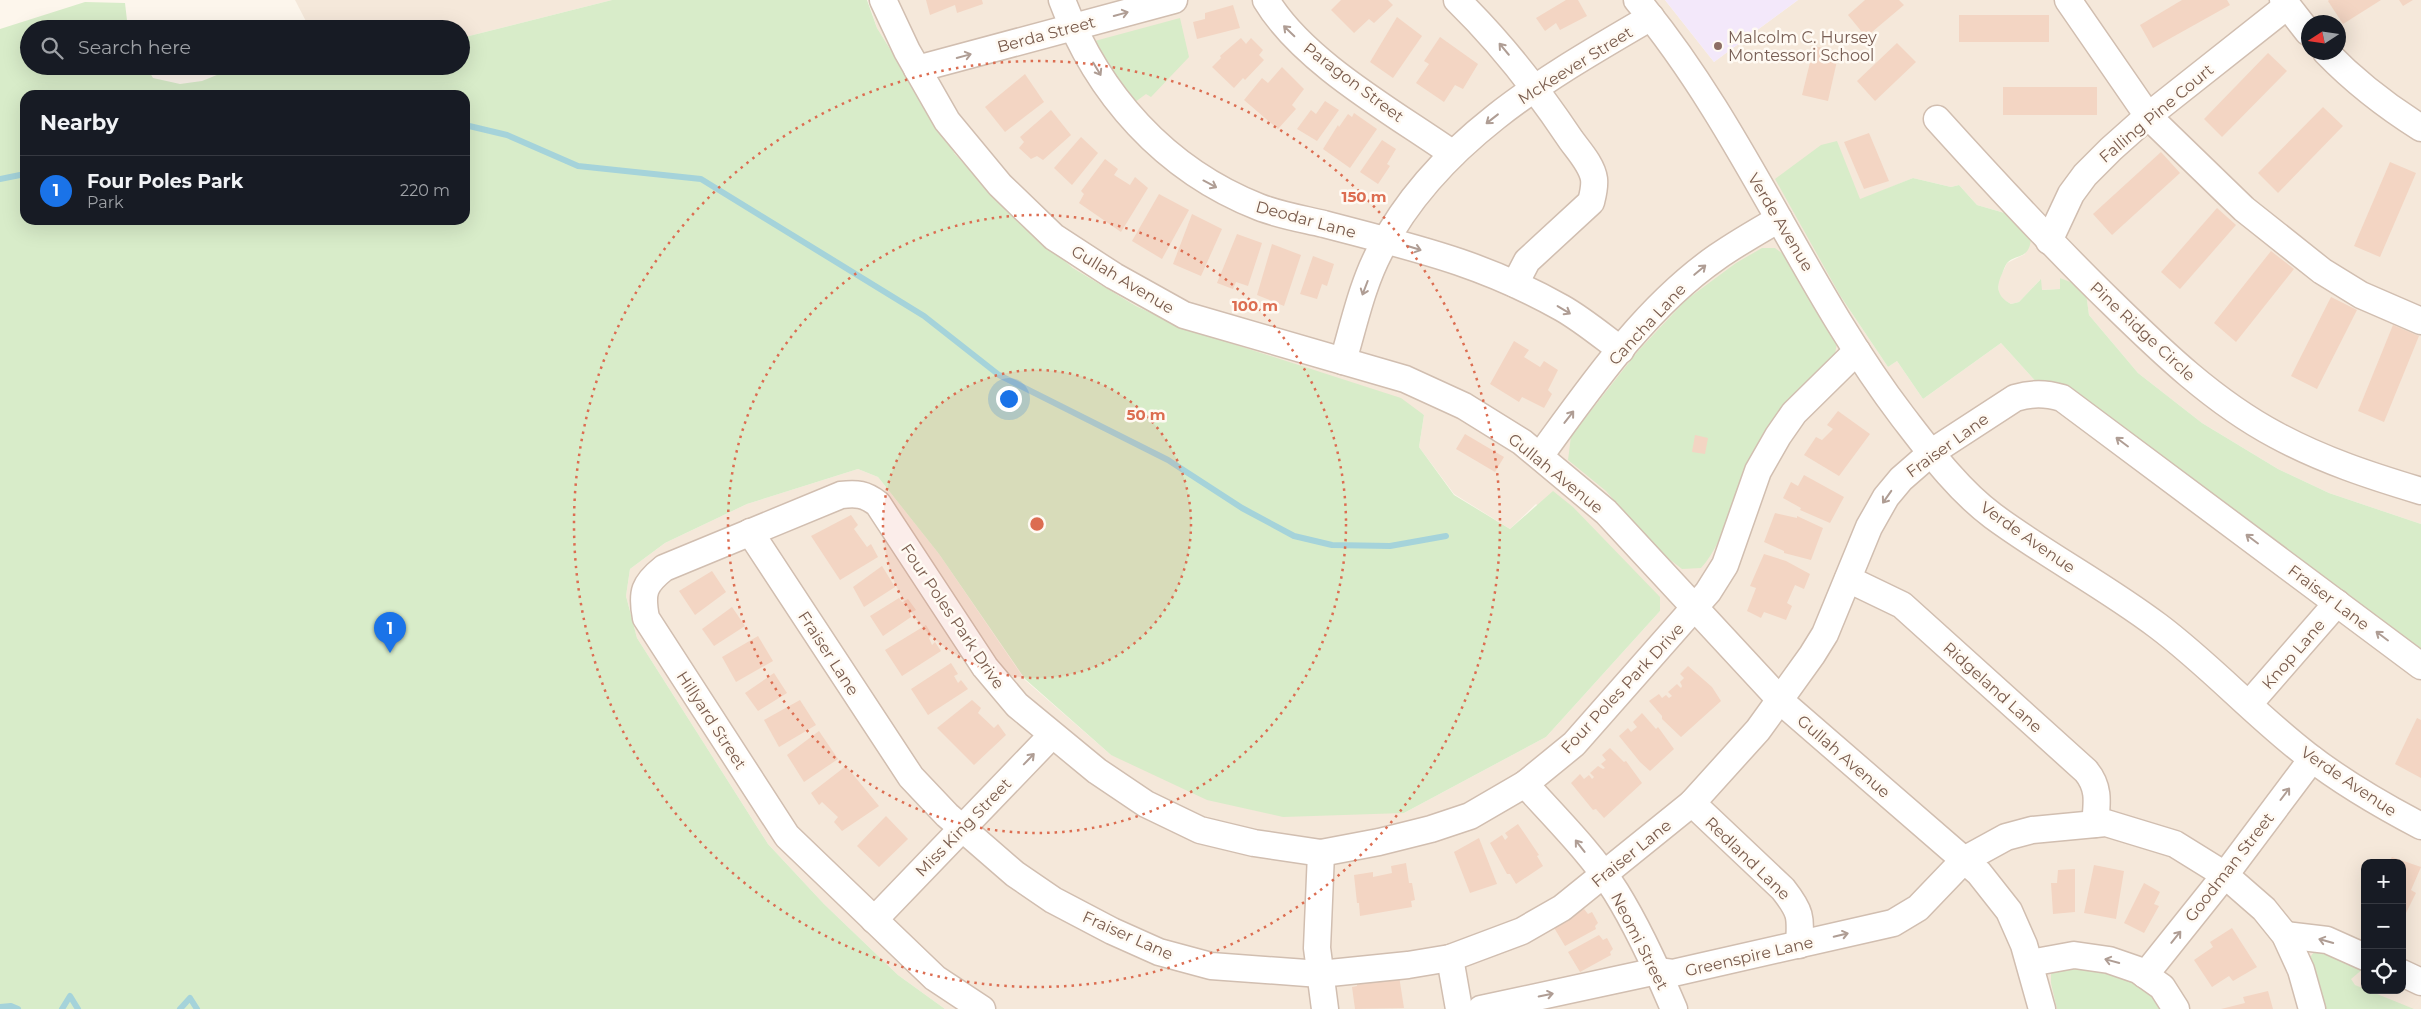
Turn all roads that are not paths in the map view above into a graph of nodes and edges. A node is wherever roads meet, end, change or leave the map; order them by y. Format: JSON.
{"nodes":[{"id":1,"x":883,"y":0,"type":"edge"},
{"id":2,"x":1062,"y":0,"type":"edge"},
{"id":3,"x":1174,"y":0,"type":"edge"},
{"id":4,"x":1266,"y":0,"type":"edge"},
{"id":5,"x":1457,"y":0,"type":"edge"},
{"id":6,"x":2068,"y":0,"type":"edge"},
{"id":7,"x":2285,"y":3,"type":"edge"},
{"id":8,"x":1644,"y":8,"type":"edge"},
{"id":9,"x":2301,"y":23,"type":"edge"},
{"id":10,"x":1072,"y":27,"type":"junction"},
{"id":11,"x":2334,"y":60,"type":"edge"},
{"id":12,"x":917,"y":69,"type":"junction"},
{"id":13,"x":1535,"y":86,"type":"junction"},
{"id":14,"x":2148,"y":116,"type":"junction"},
{"id":15,"x":1937,"y":119,"type":"dead end"},
{"id":16,"x":2421,"y":128,"type":"edge"},
{"id":17,"x":1453,"y":154,"type":"junction"},
{"id":18,"x":1779,"y":219,"type":"junction"},
{"id":19,"x":1387,"y":240,"type":"junction"},
{"id":20,"x":2049,"y":241,"type":"junction"},
{"id":21,"x":1515,"y":284,"type":"junction"},
{"id":22,"x":2421,"y":322,"type":"edge"},
{"id":23,"x":1621,"y":350,"type":"junction"},
{"id":24,"x":1857,"y":351,"type":"junction"},
{"id":25,"x":1343,"y":361,"type":"junction"},
{"id":26,"x":1932,"y":452,"type":"junction"},
{"id":27,"x":1540,"y":456,"type":"junction"},
{"id":28,"x":2421,"y":491,"type":"edge"},
{"id":29,"x":868,"y":496,"type":"joint"},
{"id":30,"x":750,"y":532,"type":"junction"},
{"id":31,"x":1848,"y":578,"type":"junction"},
{"id":32,"x":2337,"y":603,"type":"junction"},
{"id":33,"x":1695,"y":609,"type":"junction"},
{"id":34,"x":2421,"y":666,"type":"edge"},
{"id":35,"x":1780,"y":700,"type":"junction"},
{"id":36,"x":2249,"y":704,"type":"junction"},
{"id":37,"x":1052,"y":735,"type":"junction"},
{"id":38,"x":2312,"y":759,"type":"junction"},
{"id":39,"x":1525,"y":784,"type":"junction"},
{"id":40,"x":1692,"y":803,"type":"junction"},
{"id":41,"x":2095,"y":824,"type":"junction"},
{"id":42,"x":2421,"y":826,"type":"edge"},
{"id":43,"x":962,"y":828,"type":"junction"},
{"id":44,"x":1321,"y":853,"type":"junction"},
{"id":45,"x":1964,"y":860,"type":"junction"},
{"id":46,"x":2225,"y":875,"type":"junction"},
{"id":47,"x":1604,"y":876,"type":"junction"},
{"id":48,"x":874,"y":920,"type":"junction"},
{"id":49,"x":2284,"y":935,"type":"junction"},
{"id":50,"x":1799,"y":945,"type":"junction"},
{"id":51,"x":2361,"y":954,"type":"edge"},
{"id":52,"x":1450,"y":958,"type":"junction"},
{"id":53,"x":2030,"y":963,"type":"junction"},
{"id":54,"x":1657,"y":970,"type":"junction"},
{"id":55,"x":1320,"y":974,"type":"junction"},
{"id":56,"x":2145,"y":975,"type":"junction"},
{"id":57,"x":2406,"y":975,"type":"edge"},
{"id":58,"x":2421,"y":982,"type":"edge"},
{"id":59,"x":982,"y":1009,"type":"edge"},
{"id":60,"x":1325,"y":1009,"type":"edge"},
{"id":61,"x":1459,"y":1009,"type":"edge"},
{"id":62,"x":1481,"y":1009,"type":"edge"},
{"id":63,"x":1674,"y":1009,"type":"edge"},
{"id":64,"x":2042,"y":1009,"type":"edge"},
{"id":65,"x":2176,"y":1009,"type":"edge"},
{"id":66,"x":2312,"y":1009,"type":"edge"}],
"edges":[{"from":1,"to":12,"type":"street","name":"Gullah Avenue"},
{"from":2,"to":10,"type":"street","name":"Deodar Lane"},
{"from":10,"to":3,"type":"street","name":"Berda Street","one_way":true},
{"from":17,"to":4,"type":"street","name":"Paragon Street","one_way":true},
{"from":13,"to":5,"type":"street","one_way":true},
{"from":6,"to":14,"type":"street"},
{"from":7,"to":9,"type":"street"},
{"from":7,"to":14,"type":"street","name":"Falling Pine Court"},
{"from":8,"to":13,"type":"street","name":"McKeever Street"},
{"from":8,"to":18,"type":"street","name":"Verde Avenue"},
{"from":12,"to":10,"type":"street","name":"Berda Street","one_way":true},
{"from":10,"to":19,"type":"street","name":"Deodar Lane","one_way":true},
{"from":11,"to":16,"type":"street"},
{"from":12,"to":25,"type":"street","name":"Gullah Avenue"},
{"from":13,"to":17,"type":"street","name":"McKeever Street","one_way":true},
{"from":13,"to":21,"type":"street"},
{"from":14,"to":20,"type":"street","name":"Falling Pine Court"},
{"from":14,"to":22,"type":"street"},
{"from":15,"to":20,"type":"street","name":"Pine Ridge Circle"},
{"from":17,"to":19,"type":"street","name":"McKeever Street"},
{"from":23,"to":18,"type":"street","name":"Cancha Lane","one_way":true},
{"from":18,"to":24,"type":"street","name":"Verde Avenue"},
{"from":19,"to":21,"type":"street","name":"Deodar Lane","one_way":true},
{"from":19,"to":25,"type":"street","name":"McKeever Street","one_way":true},
{"from":20,"to":28,"type":"street","name":"Pine Ridge Circle"},
{"from":21,"to":23,"type":"street","name":"Deodar Lane","one_way":true},
{"from":27,"to":23,"type":"street","name":"Cancha Lane","one_way":true},
{"from":24,"to":26,"type":"street","name":"Verde Avenue"},
{"from":24,"to":33,"type":"street","name":"Four Poles Park Drive"},
{"from":25,"to":27,"type":"street","name":"Gullah Avenue"},
{"from":26,"to":31,"type":"street","name":"Fraiser Lane","one_way":true},
{"from":32,"to":26,"type":"street","name":"Fraiser Lane","one_way":true},
{"from":26,"to":36,"type":"street","name":"Verde Avenue"},
{"from":27,"to":33,"type":"street","name":"Gullah Avenue"},
{"from":29,"to":30,"type":"street","name":"Hillyard Street"},
{"from":29,"to":37,"type":"street","name":"Four Poles Park Drive"},
{"from":30,"to":43,"type":"street","name":"Fraiser Lane"},
{"from":30,"to":48,"type":"street","name":"Hillyard Street"},
{"from":31,"to":35,"type":"street","name":"Fraiser Lane"},
{"from":31,"to":41,"type":"street","name":"Ridgeland Lane"},
{"from":34,"to":32,"type":"street","name":"Fraiser Lane","one_way":true},
{"from":32,"to":36,"type":"street","name":"Knop Lane"},
{"from":33,"to":35,"type":"street","name":"Gullah Avenue"},
{"from":33,"to":39,"type":"street","name":"Four Poles Park Drive"},
{"from":35,"to":40,"type":"street","name":"Fraiser Lane"},
{"from":35,"to":45,"type":"street","name":"Gullah Avenue"},
{"from":36,"to":38,"type":"street","name":"Verde Avenue"},
{"from":43,"to":37,"type":"street","name":"Miss King Street","one_way":true},
{"from":37,"to":44,"type":"street","name":"Four Poles Park Drive"},
{"from":38,"to":42,"type":"street","name":"Verde Avenue"},
{"from":46,"to":38,"type":"street","name":"Goodman Street","one_way":true},
{"from":39,"to":44,"type":"street","name":"Four Poles Park Drive"},
{"from":47,"to":39,"type":"street","name":"Neomi Street","one_way":true},
{"from":40,"to":47,"type":"street","name":"Fraiser Lane"},
{"from":40,"to":50,"type":"street","name":"Redland Lane"},
{"from":41,"to":45,"type":"street","name":"Greenspire Lane"},
{"from":41,"to":46,"type":"street","name":"Greenspire Lane"},
{"from":43,"to":48,"type":"street","name":"Miss King Street"},
{"from":43,"to":55,"type":"street","name":"Fraiser Lane"},
{"from":44,"to":55,"type":"street"},
{"from":50,"to":45,"type":"street","name":"Greenspire Lane","one_way":true},
{"from":45,"to":53,"type":"street","name":"Gullah Avenue"},
{"from":46,"to":49,"type":"street","name":"Greenspire Lane"},
{"from":56,"to":46,"type":"street","name":"Goodman Street","one_way":true},
{"from":47,"to":52,"type":"street","name":"Fraiser Lane"},
{"from":47,"to":54,"type":"street","name":"Neomi Street"},
{"from":48,"to":59,"type":"street","name":"Hillyard Street"},
{"from":51,"to":49,"type":"street","one_way":true},
{"from":49,"to":66,"type":"street","name":"Greenspire Lane"},
{"from":50,"to":54,"type":"street","name":"Greenspire Lane"},
{"from":52,"to":55,"type":"street","name":"Fraiser Lane"},
{"from":52,"to":61,"type":"street"},
{"from":56,"to":53,"type":"street","one_way":true},
{"from":53,"to":64,"type":"street","name":"Gullah Avenue"},
{"from":62,"to":54,"type":"street","name":"Greenspire Lane","one_way":true},
{"from":54,"to":63,"type":"street","name":"Neomi Street"},
{"from":55,"to":60,"type":"street"},
{"from":56,"to":65,"type":"street"},
{"from":57,"to":58,"type":"street"}]}
